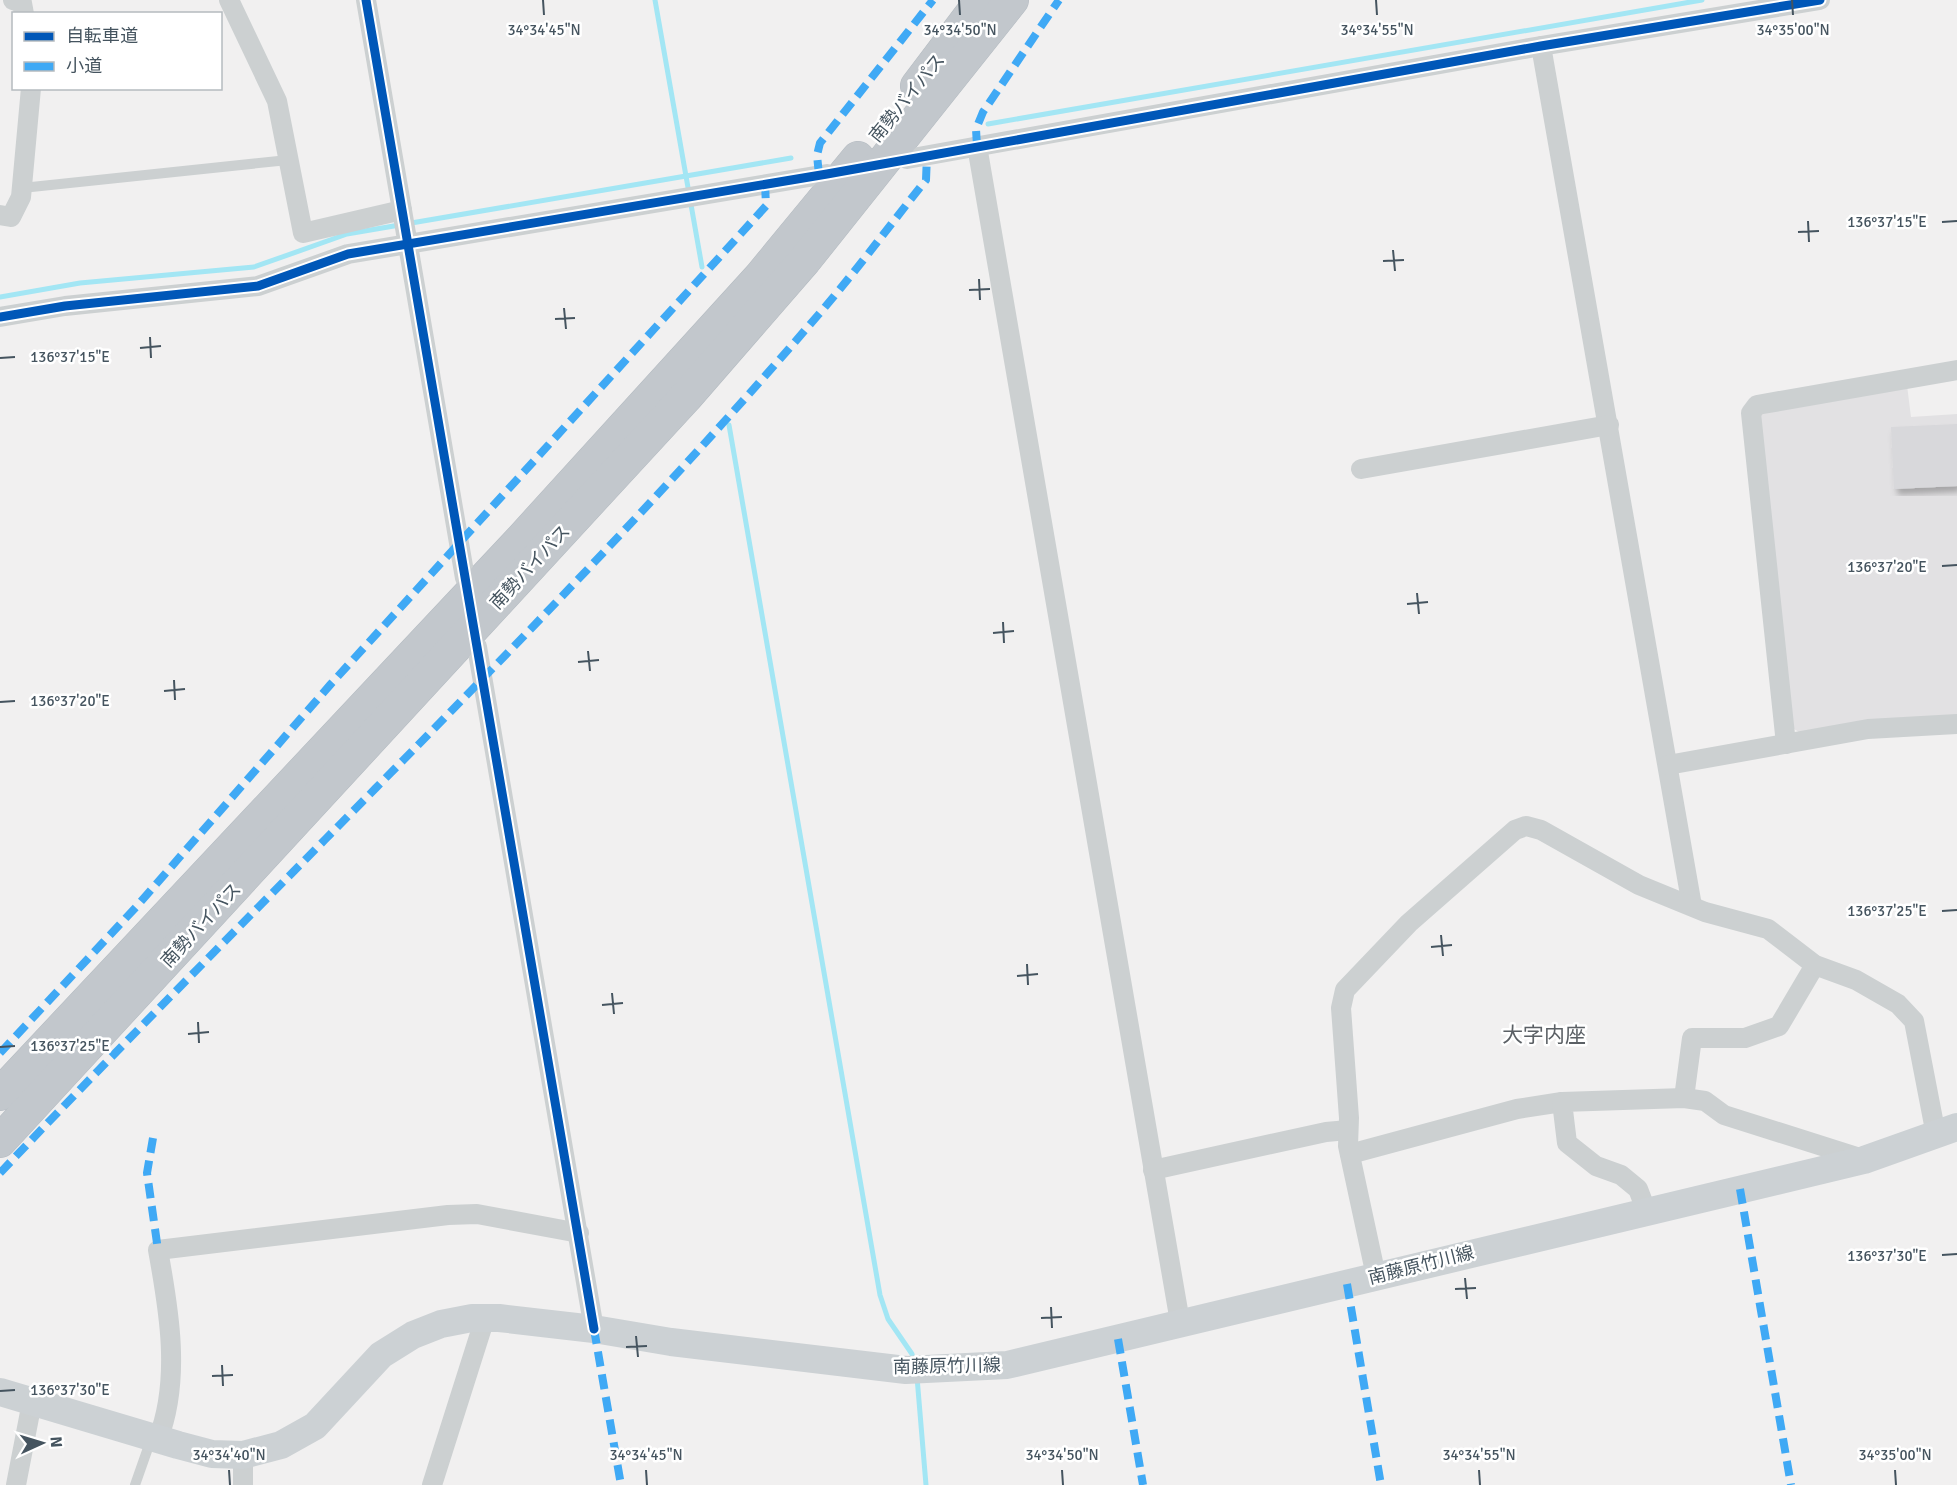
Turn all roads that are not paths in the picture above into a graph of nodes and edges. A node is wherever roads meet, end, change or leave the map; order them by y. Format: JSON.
{"nodes":[{"id":1,"x":13,"y":0,"type":"edge"},
{"id":2,"x":229,"y":0,"type":"edge"},
{"id":3,"x":366,"y":0,"type":"edge"},
{"id":4,"x":982,"y":0,"type":"edge"},
{"id":5,"x":1012,"y":0,"type":"edge"},
{"id":6,"x":1820,"y":0,"type":"edge"},
{"id":7,"x":24,"y":12,"type":"edge"},
{"id":8,"x":1541,"y":46,"type":"junction"},
{"id":9,"x":32,"y":90,"type":"edge"},
{"id":10,"x":977,"y":146,"type":"junction"},
{"id":11,"x":907,"y":159,"type":"dead end"},
{"id":12,"x":288,"y":160,"type":"junction"},
{"id":13,"x":827,"y":174,"type":"dead end"},
{"id":14,"x":22,"y":188,"type":"junction"},
{"id":15,"x":0,"y":215,"type":"edge"},
{"id":16,"x":405,"y":227,"type":"junction"},
{"id":17,"x":0,"y":317,"type":"edge"},
{"id":18,"x":1957,"y":370,"type":"edge"},
{"id":19,"x":1609,"y":426,"type":"junction"},
{"id":20,"x":1361,"y":469,"type":"dead end"},
{"id":21,"x":465,"y":578,"type":"dead end"},
{"id":22,"x":477,"y":647,"type":"dead end"},
{"id":23,"x":1957,"y":724,"type":"edge"},
{"id":24,"x":1786,"y":744,"type":"junction"},
{"id":25,"x":1668,"y":765,"type":"junction"},
{"id":26,"x":1692,"y":906,"type":"junction"},
{"id":27,"x":1815,"y":965,"type":"junction"},
{"id":28,"x":0,"y":1094,"type":"edge"},
{"id":29,"x":1684,"y":1098,"type":"junction"},
{"id":30,"x":1562,"y":1102,"type":"junction"},
{"id":31,"x":1348,"y":1130,"type":"junction"},
{"id":32,"x":1946,"y":1131,"type":"edge"},
{"id":33,"x":0,"y":1141,"type":"edge"},
{"id":34,"x":1350,"y":1154,"type":"junction"},
{"id":35,"x":1864,"y":1160,"type":"junction"},
{"id":36,"x":1153,"y":1170,"type":"junction"},
{"id":37,"x":1646,"y":1210,"type":"junction"},
{"id":38,"x":579,"y":1233,"type":"junction"},
{"id":39,"x":1376,"y":1276,"type":"junction"},
{"id":40,"x":485,"y":1318,"type":"junction"},
{"id":41,"x":1180,"y":1322,"type":"junction"},
{"id":42,"x":594,"y":1329,"type":"junction"},
{"id":43,"x":0,"y":1392,"type":"edge"},
{"id":44,"x":32,"y":1402,"type":"junction"},
{"id":45,"x":158,"y":1439,"type":"junction"},
{"id":46,"x":243,"y":1455,"type":"junction"},
{"id":47,"x":16,"y":1485,"type":"edge"},
{"id":48,"x":135,"y":1485,"type":"edge"},
{"id":49,"x":243,"y":1485,"type":"edge"},
{"id":50,"x":432,"y":1485,"type":"edge"}],
"edges":[{"from":1,"to":7,"type":"street"},
{"from":2,"to":12,"type":"street"},
{"from":3,"to":16,"type":"street"},
{"from":4,"to":28,"type":"highway","name":"南勢バイパス"},
{"from":5,"to":33,"type":"highway","name":"南勢バイパス"},
{"from":6,"to":8,"type":"street"},
{"from":8,"to":10,"type":"street"},
{"from":8,"to":19,"type":"street"},
{"from":9,"to":14,"type":"street"},
{"from":10,"to":11,"type":"street"},
{"from":10,"to":36,"type":"street"},
{"from":12,"to":14,"type":"lane"},
{"from":12,"to":16,"type":"street"},
{"from":13,"to":16,"type":"street"},
{"from":14,"to":15,"type":"street"},
{"from":16,"to":17,"type":"street"},
{"from":16,"to":21,"type":"street"},
{"from":18,"to":24,"type":"street"},
{"from":19,"to":20,"type":"street"},
{"from":19,"to":25,"type":"street"},
{"from":22,"to":38,"type":"street"},
{"from":23,"to":24,"type":"street"},
{"from":24,"to":25,"type":"street"},
{"from":25,"to":26,"type":"street"},
{"from":26,"to":27,"type":"street"},
{"from":26,"to":31,"type":"street"},
{"from":27,"to":29,"type":"street"},
{"from":27,"to":32,"type":"street"},
{"from":29,"to":30,"type":"street"},
{"from":29,"to":35,"type":"street"},
{"from":30,"to":34,"type":"street"},
{"from":30,"to":37,"type":"street"},
{"from":31,"to":34,"type":"street"},
{"from":31,"to":36,"type":"street"},
{"from":32,"to":35,"type":"main road","name":"南藤原竹川線"},
{"from":34,"to":39,"type":"street"},
{"from":35,"to":37,"type":"main road","name":"南藤原竹川線"},
{"from":36,"to":41,"type":"street"},
{"from":37,"to":39,"type":"main road","name":"南藤原竹川線"},
{"from":38,"to":42,"type":"street"},
{"from":38,"to":45,"type":"street"},
{"from":39,"to":41,"type":"main road","name":"南藤原竹川線"},
{"from":40,"to":42,"type":"main road","name":"南藤原竹川線"},
{"from":40,"to":46,"type":"main road","name":"南藤原竹川線"},
{"from":40,"to":50,"type":"street"},
{"from":41,"to":42,"type":"main road","name":"南藤原竹川線"},
{"from":43,"to":44,"type":"main road","name":"南藤原竹川線"},
{"from":44,"to":45,"type":"main road","name":"南藤原竹川線"},
{"from":44,"to":47,"type":"street"},
{"from":45,"to":46,"type":"main road","name":"南藤原竹川線"},
{"from":45,"to":48,"type":"lane"},
{"from":46,"to":49,"type":"street"}]}
